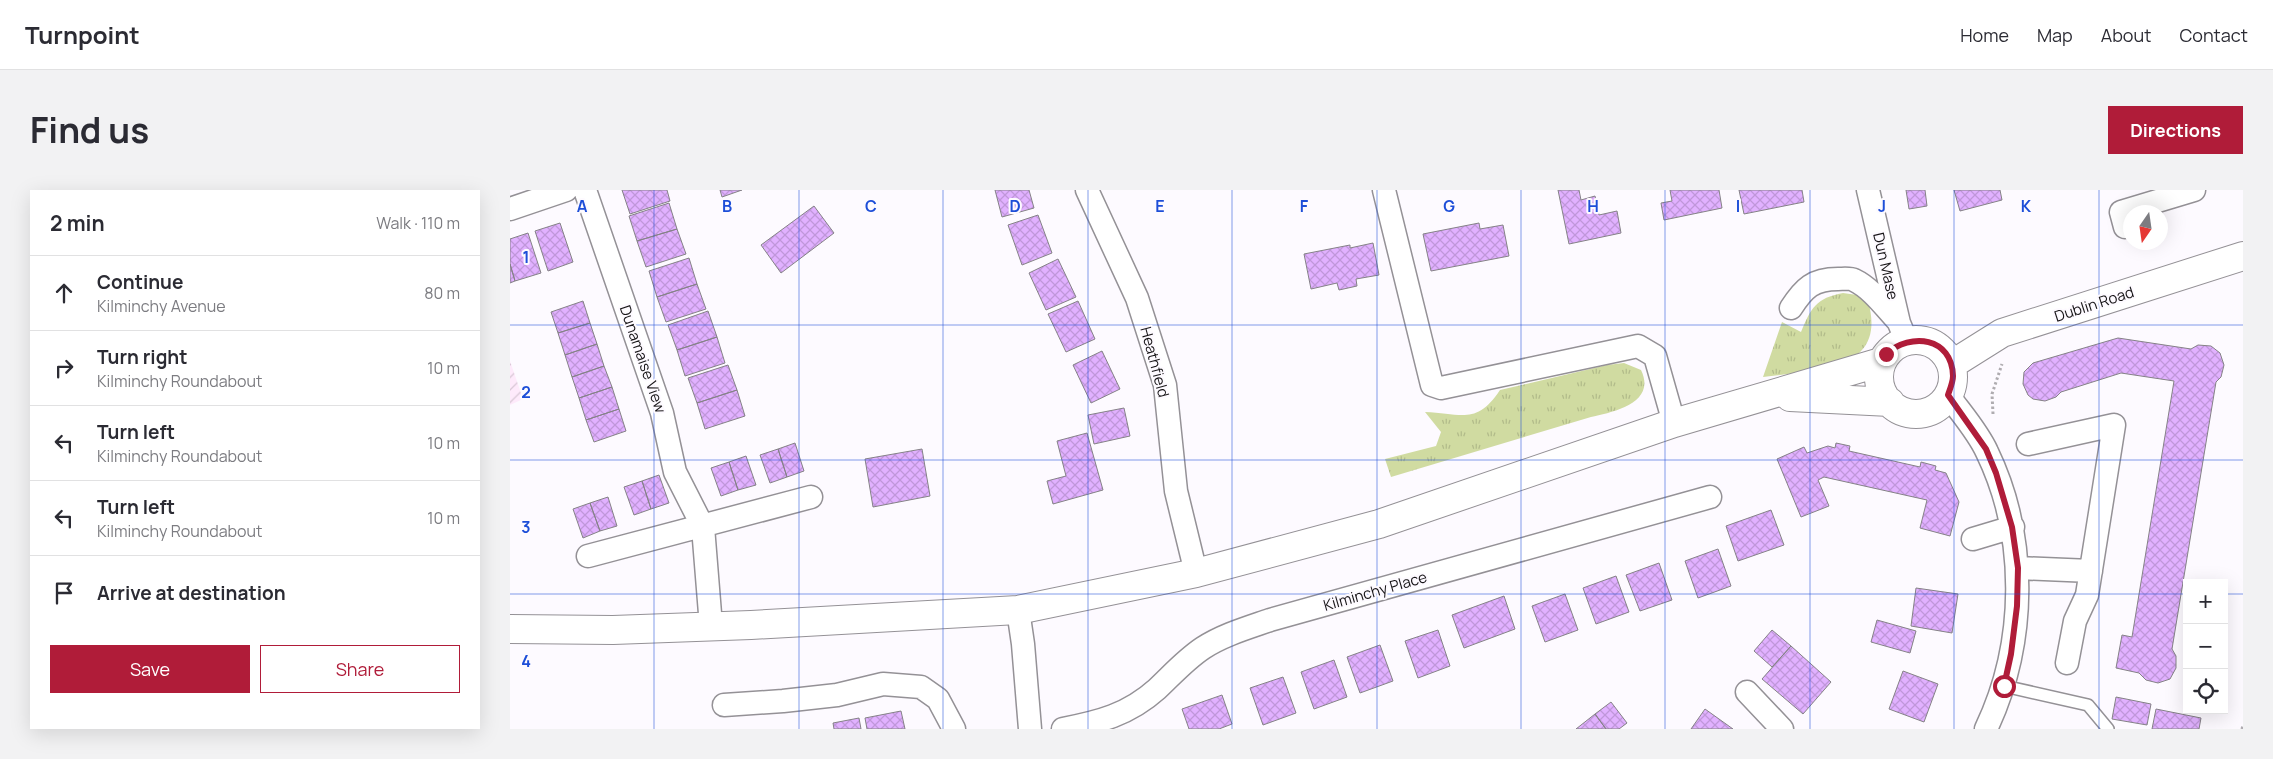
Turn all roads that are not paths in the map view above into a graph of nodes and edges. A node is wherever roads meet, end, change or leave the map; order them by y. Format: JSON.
{"nodes":[{"id":1,"x":566,"y":190,"type":"edge"},
{"id":2,"x":585,"y":190,"type":"edge"},
{"id":3,"x":1087,"y":190,"type":"edge"},
{"id":4,"x":1384,"y":190,"type":"edge"},
{"id":5,"x":1868,"y":190,"type":"edge"},
{"id":6,"x":2194,"y":190,"type":"edge"},
{"id":7,"x":2144,"y":205,"type":"edge"},
{"id":8,"x":510,"y":209,"type":"edge"},
{"id":9,"x":2243,"y":256,"type":"edge"},
{"id":10,"x":1791,"y":308,"type":"dead end"},
{"id":11,"x":1903,"y":332,"type":"junction"},
{"id":12,"x":1881,"y":362,"type":"junction"},
{"id":13,"x":1951,"y":364,"type":"junction"},
{"id":14,"x":1948,"y":395,"type":"junction"},
{"id":15,"x":1771,"y":396,"type":"junction"},
{"id":16,"x":1890,"y":402,"type":"junction"},
{"id":17,"x":1674,"y":423,"type":"junction"},
{"id":18,"x":2028,"y":444,"type":"dead end"},
{"id":19,"x":811,"y":497,"type":"dead end"},
{"id":20,"x":1710,"y":498,"type":"dead end"},
{"id":21,"x":703,"y":527,"type":"junction"},
{"id":22,"x":2012,"y":527,"type":"junction"},
{"id":23,"x":1972,"y":539,"type":"dead end"},
{"id":24,"x":588,"y":556,"type":"dead end"},
{"id":25,"x":2018,"y":568,"type":"junction"},
{"id":26,"x":2091,"y":571,"type":"junction"},
{"id":27,"x":1196,"y":573,"type":"junction"},
{"id":28,"x":1018,"y":610,"type":"junction"},
{"id":29,"x":711,"y":626,"type":"junction"},
{"id":30,"x":510,"y":629,"type":"edge"},
{"id":31,"x":2067,"y":663,"type":"dead end"},
{"id":32,"x":2004,"y":686,"type":"junction"},
{"id":33,"x":1747,"y":692,"type":"dead end"},
{"id":34,"x":724,"y":705,"type":"dead end"},
{"id":35,"x":954,"y":729,"type":"edge"},
{"id":36,"x":1030,"y":729,"type":"edge"},
{"id":37,"x":1062,"y":729,"type":"edge"},
{"id":38,"x":1782,"y":729,"type":"edge"},
{"id":39,"x":1986,"y":729,"type":"edge"},
{"id":40,"x":2108,"y":729,"type":"edge"}],
"edges":[{"from":1,"to":8,"type":"street"},
{"from":2,"to":21,"type":"street","name":"Dunamaise View"},
{"from":3,"to":27,"type":"street","name":"Heathfield"},
{"from":4,"to":17,"type":"street"},
{"from":5,"to":11,"type":"street","name":"Dun Mase"},
{"from":6,"to":7,"type":"street"},
{"from":9,"to":13,"type":"main road","name":"Dublin Road"},
{"from":10,"to":11,"type":"street"},
{"from":11,"to":12,"type":"main road"},
{"from":11,"to":13,"type":"main road"},
{"from":12,"to":15,"type":"main road"},
{"from":12,"to":16,"type":"main road"},
{"from":13,"to":14,"type":"main road"},
{"from":14,"to":16,"type":"main road"},
{"from":14,"to":22,"type":"street"},
{"from":15,"to":16,"type":"main road"},
{"from":15,"to":17,"type":"main road"},
{"from":17,"to":27,"type":"main road"},
{"from":18,"to":26,"type":"street"},
{"from":19,"to":21,"type":"street"},
{"from":20,"to":37,"type":"street","name":"Kilminchy Place"},
{"from":21,"to":24,"type":"street"},
{"from":21,"to":29,"type":"street","name":"Dunamaise View"},
{"from":22,"to":23,"type":"street"},
{"from":22,"to":25,"type":"street"},
{"from":25,"to":26,"type":"street"},
{"from":25,"to":32,"type":"street"},
{"from":26,"to":31,"type":"street"},
{"from":27,"to":28,"type":"main road"},
{"from":28,"to":29,"type":"main road"},
{"from":28,"to":36,"type":"street"},
{"from":29,"to":30,"type":"main road"},
{"from":32,"to":39,"type":"street"},
{"from":32,"to":40,"type":"lane"},
{"from":33,"to":38,"type":"street"},
{"from":34,"to":35,"type":"street"}]}
